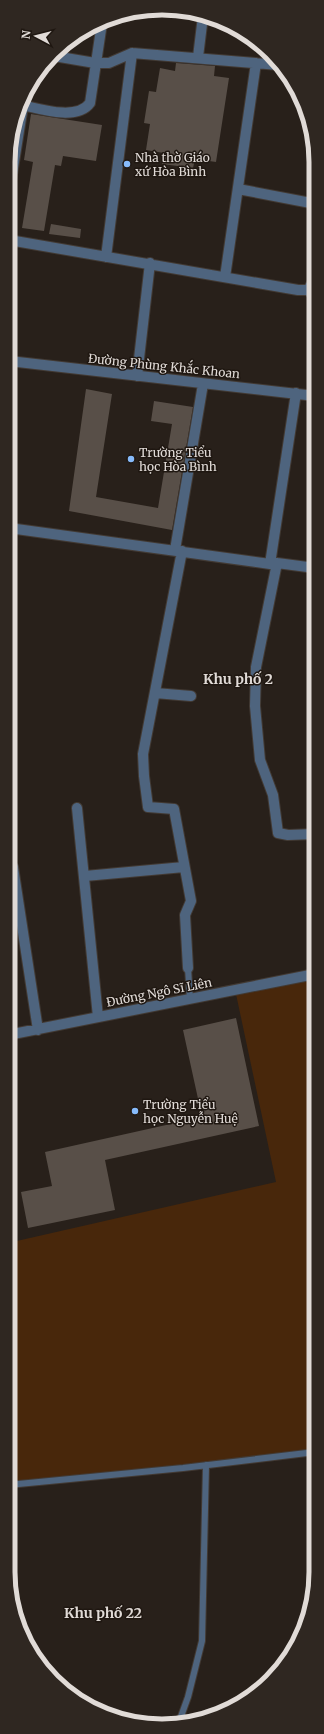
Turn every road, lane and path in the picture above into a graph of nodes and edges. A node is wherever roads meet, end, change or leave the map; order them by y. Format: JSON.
{"nodes":[{"id":1,"x":202,"y":21,"type":"edge"},
{"id":2,"x":101,"y":28,"type":"edge"},
{"id":3,"x":132,"y":53,"type":"junction"},
{"id":4,"x":59,"y":57,"type":"edge"},
{"id":5,"x":198,"y":57,"type":"junction"},
{"id":6,"x":95,"y":63,"type":"junction"},
{"id":7,"x":256,"y":63,"type":"junction"},
{"id":8,"x":272,"y":64,"type":"edge"},
{"id":9,"x":26,"y":107,"type":"edge"},
{"id":10,"x":18,"y":134,"type":"edge"},
{"id":11,"x":15,"y":153,"type":"edge"},
{"id":12,"x":238,"y":189,"type":"junction"},
{"id":13,"x":309,"y":203,"type":"edge"},
{"id":14,"x":15,"y":241,"type":"edge"},
{"id":15,"x":106,"y":257,"type":"junction"},
{"id":16,"x":150,"y":263,"type":"junction"},
{"id":17,"x":225,"y":277,"type":"junction"},
{"id":18,"x":308,"y":290,"type":"edge"},
{"id":19,"x":15,"y":361,"type":"edge"},
{"id":20,"x":137,"y":376,"type":"junction"},
{"id":21,"x":203,"y":384,"type":"junction"},
{"id":22,"x":296,"y":393,"type":"junction"},
{"id":23,"x":309,"y":395,"type":"edge"},
{"id":24,"x":15,"y":529,"type":"edge"},
{"id":25,"x":179,"y":550,"type":"junction"},
{"id":26,"x":273,"y":563,"type":"junction"},
{"id":27,"x":309,"y":567,"type":"edge"},
{"id":28,"x":155,"y":693,"type":"junction"},
{"id":29,"x":191,"y":696,"type":"dead end"},
{"id":30,"x":77,"y":808,"type":"dead end"},
{"id":31,"x":309,"y":834,"type":"edge"},
{"id":32,"x":184,"y":867,"type":"junction"},
{"id":33,"x":85,"y":876,"type":"junction"},
{"id":34,"x":15,"y":880,"type":"edge"},
{"id":35,"x":188,"y":968,"type":"joint"},
{"id":36,"x":309,"y":975,"type":"edge"},
{"id":37,"x":190,"y":999,"type":"junction"},
{"id":38,"x":98,"y":1017,"type":"junction"},
{"id":39,"x":38,"y":1030,"type":"junction"},
{"id":40,"x":15,"y":1035,"type":"edge"},
{"id":41,"x":309,"y":1453,"type":"edge"},
{"id":42,"x":206,"y":1465,"type":"junction"},
{"id":43,"x":15,"y":1484,"type":"edge"},
{"id":44,"x":180,"y":1718,"type":"edge"}],
"edges":[{"from":1,"to":5,"type":"street"},
{"from":2,"to":6,"type":"street"},
{"from":3,"to":5,"type":"street"},
{"from":3,"to":6,"type":"street"},
{"from":3,"to":15,"type":"street"},
{"from":4,"to":6,"type":"street"},
{"from":5,"to":7,"type":"street"},
{"from":6,"to":9,"type":"street"},
{"from":7,"to":8,"type":"street"},
{"from":7,"to":12,"type":"street"},
{"from":10,"to":11,"type":"street"},
{"from":12,"to":13,"type":"street"},
{"from":12,"to":17,"type":"street"},
{"from":14,"to":15,"type":"street"},
{"from":15,"to":16,"type":"street"},
{"from":16,"to":17,"type":"street"},
{"from":16,"to":20,"type":"street"},
{"from":17,"to":18,"type":"street"},
{"from":19,"to":20,"type":"street","name":"Đường Phùng Khắc Khoan"},
{"from":20,"to":21,"type":"street","name":"Đường Phùng Khắc Khoan"},
{"from":21,"to":22,"type":"street","name":"Đường Phùng Khắc Khoan"},
{"from":21,"to":25,"type":"street"},
{"from":22,"to":23,"type":"street","name":"Đường Phùng Khắc Khoan"},
{"from":22,"to":26,"type":"street"},
{"from":24,"to":25,"type":"street"},
{"from":25,"to":26,"type":"street"},
{"from":25,"to":28,"type":"street"},
{"from":26,"to":27,"type":"street"},
{"from":26,"to":31,"type":"street"},
{"from":28,"to":29,"type":"street"},
{"from":28,"to":32,"type":"street"},
{"from":30,"to":33,"type":"street"},
{"from":32,"to":33,"type":"street"},
{"from":32,"to":35,"type":"street"},
{"from":33,"to":38,"type":"street"},
{"from":34,"to":39,"type":"street"},
{"from":35,"to":37,"type":"lane"},
{"from":36,"to":37,"type":"street","name":"Đường Ngô Sĩ Liên"},
{"from":37,"to":38,"type":"street","name":"Đường Ngô Sĩ Liên"},
{"from":38,"to":39,"type":"street","name":"Đường Ngô Sĩ Liên"},
{"from":39,"to":40,"type":"street","name":"Đường Ngô Sĩ Liên"},
{"from":41,"to":42,"type":"lane"},
{"from":42,"to":43,"type":"lane"},
{"from":42,"to":44,"type":"lane"}]}
